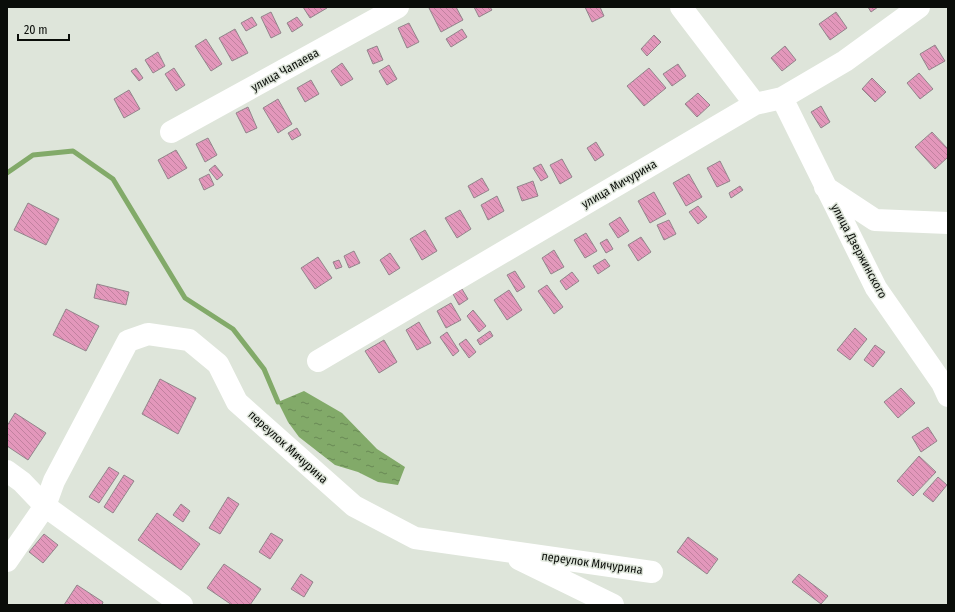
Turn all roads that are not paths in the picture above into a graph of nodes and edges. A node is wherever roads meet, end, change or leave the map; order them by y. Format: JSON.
{"nodes":[{"id":1,"x":398,"y":7,"type":"edge"},
{"id":2,"x":681,"y":7,"type":"edge"},
{"id":3,"x":919,"y":7,"type":"edge"},
{"id":4,"x":782,"y":98,"type":"junction"},
{"id":5,"x":755,"y":104,"type":"junction"},
{"id":6,"x":171,"y":132,"type":"dead end"},
{"id":7,"x":825,"y":187,"type":"junction"},
{"id":8,"x":948,"y":223,"type":"edge"},
{"id":9,"x":318,"y":361,"type":"dead end"},
{"id":10,"x":948,"y":396,"type":"edge"},
{"id":11,"x":7,"y":471,"type":"edge"},
{"id":12,"x":45,"y":506,"type":"junction"},
{"id":13,"x":500,"y":550,"type":"junction"},
{"id":14,"x":7,"y":561,"type":"edge"},
{"id":15,"x":652,"y":572,"type":"dead end"},
{"id":16,"x":182,"y":605,"type":"edge"},
{"id":17,"x":613,"y":605,"type":"edge"}],
"edges":[{"from":1,"to":6,"type":"street","name":"улица Чапаева"},
{"from":2,"to":5,"type":"street"},
{"from":3,"to":4,"type":"street","name":"улица Мичурина"},
{"from":4,"to":5,"type":"street","name":"улица Мичурина"},
{"from":4,"to":7,"type":"street","name":"улица Дзержинского"},
{"from":5,"to":9,"type":"street","name":"улица Мичурина"},
{"from":7,"to":8,"type":"street"},
{"from":7,"to":10,"type":"street","name":"улица Дзержинского"},
{"from":11,"to":12,"type":"street"},
{"from":12,"to":13,"type":"street","name":"переулок Мичурина"},
{"from":12,"to":14,"type":"street","name":"переулок Мичурина"},
{"from":12,"to":16,"type":"street"},
{"from":13,"to":15,"type":"street","name":"переулок Мичурина"},
{"from":13,"to":17,"type":"street"}]}
